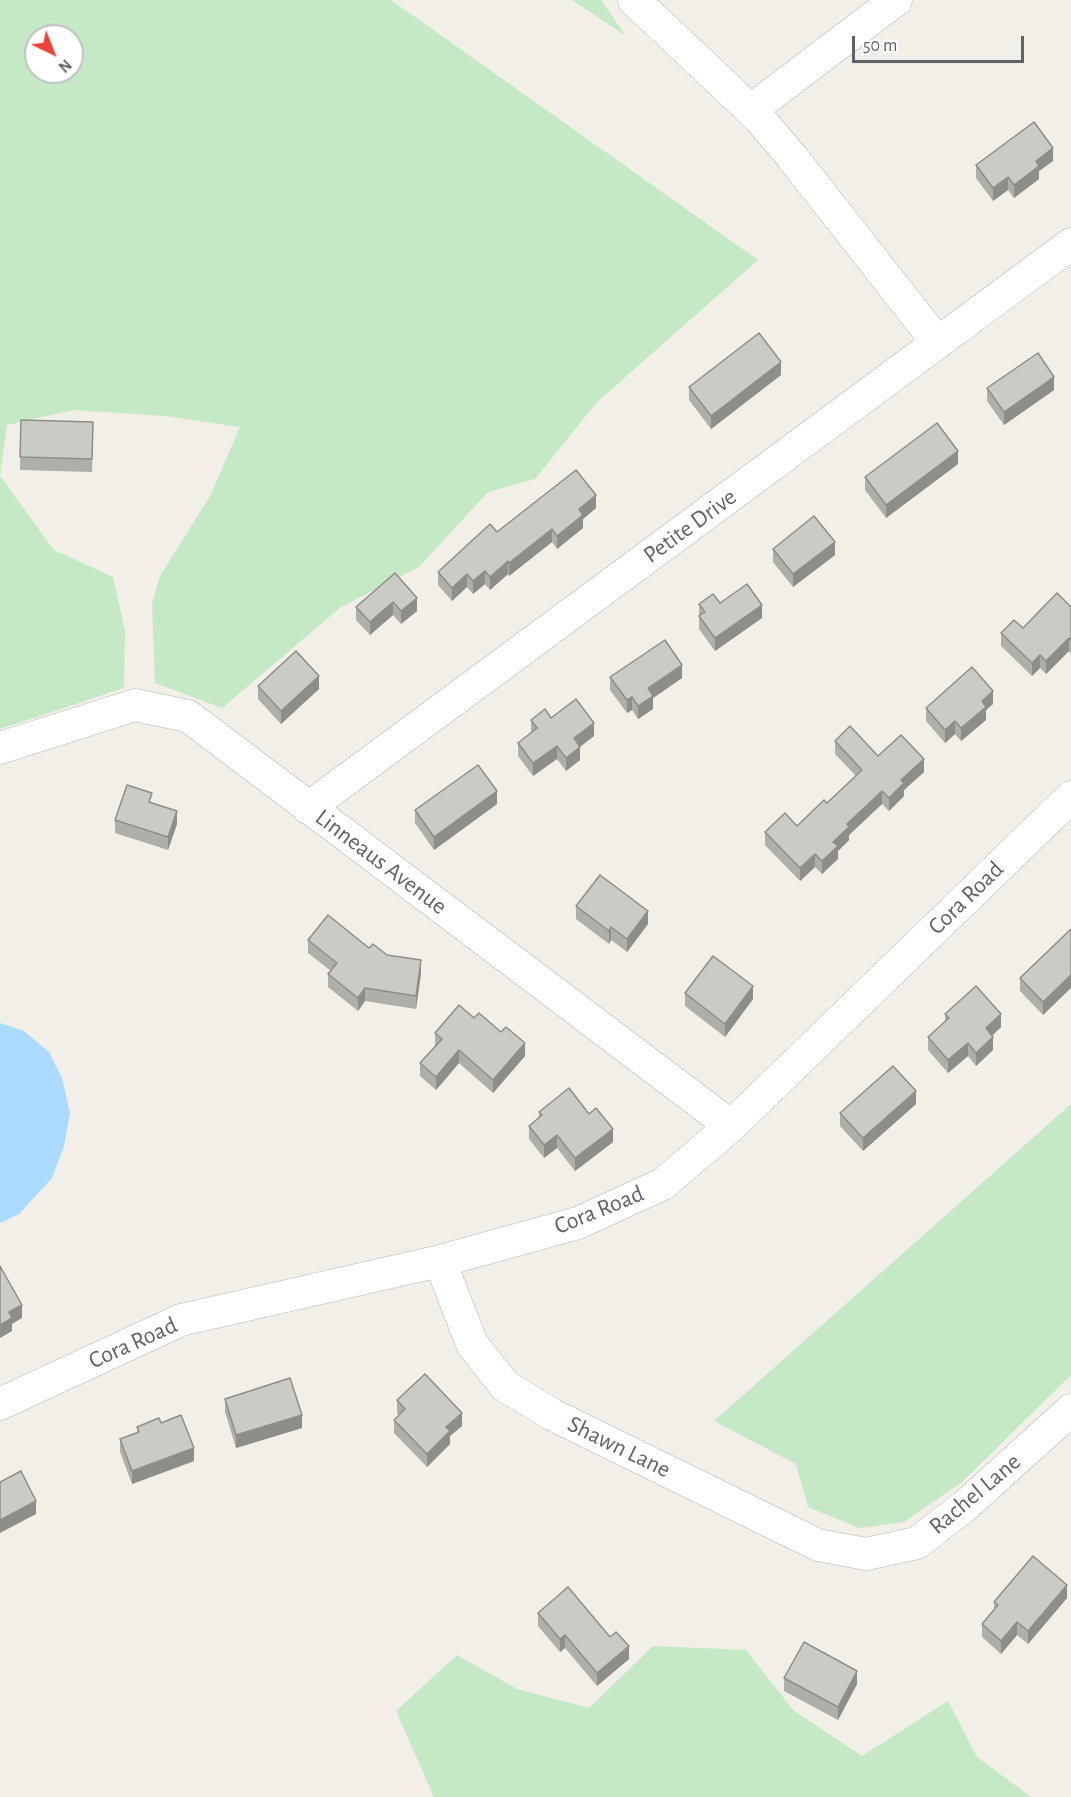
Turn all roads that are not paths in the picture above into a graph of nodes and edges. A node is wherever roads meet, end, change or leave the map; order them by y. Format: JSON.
{"nodes":[{"id":1,"x":634,"y":0,"type":"edge"},
{"id":2,"x":896,"y":0,"type":"edge"},
{"id":3,"x":751,"y":110,"type":"junction"},
{"id":4,"x":1071,"y":244,"type":"edge"},
{"id":5,"x":938,"y":343,"type":"junction"},
{"id":6,"x":0,"y":748,"type":"edge"},
{"id":7,"x":1071,"y":797,"type":"edge"},
{"id":8,"x":308,"y":808,"type":"junction"},
{"id":9,"x":731,"y":1126,"type":"junction"},
{"id":10,"x":440,"y":1261,"type":"junction"},
{"id":11,"x":0,"y":1404,"type":"edge"},
{"id":12,"x":1071,"y":1410,"type":"edge"},
{"id":13,"x":866,"y":1554,"type":"joint"}],
"edges":[{"from":1,"to":3,"type":"street"},
{"from":2,"to":3,"type":"street"},
{"from":3,"to":5,"type":"street"},
{"from":4,"to":5,"type":"street","name":"Petite Drive"},
{"from":5,"to":8,"type":"street","name":"Petite Drive"},
{"from":6,"to":8,"type":"street","name":"Linneaus Avenue"},
{"from":7,"to":9,"type":"street","name":"Cora Road"},
{"from":8,"to":9,"type":"street","name":"Linneaus Avenue"},
{"from":9,"to":10,"type":"street","name":"Cora Road"},
{"from":10,"to":11,"type":"street","name":"Cora Road"},
{"from":10,"to":13,"type":"street","name":"Shawn Lane"},
{"from":12,"to":13,"type":"street","name":"Rachel Lane"}]}
